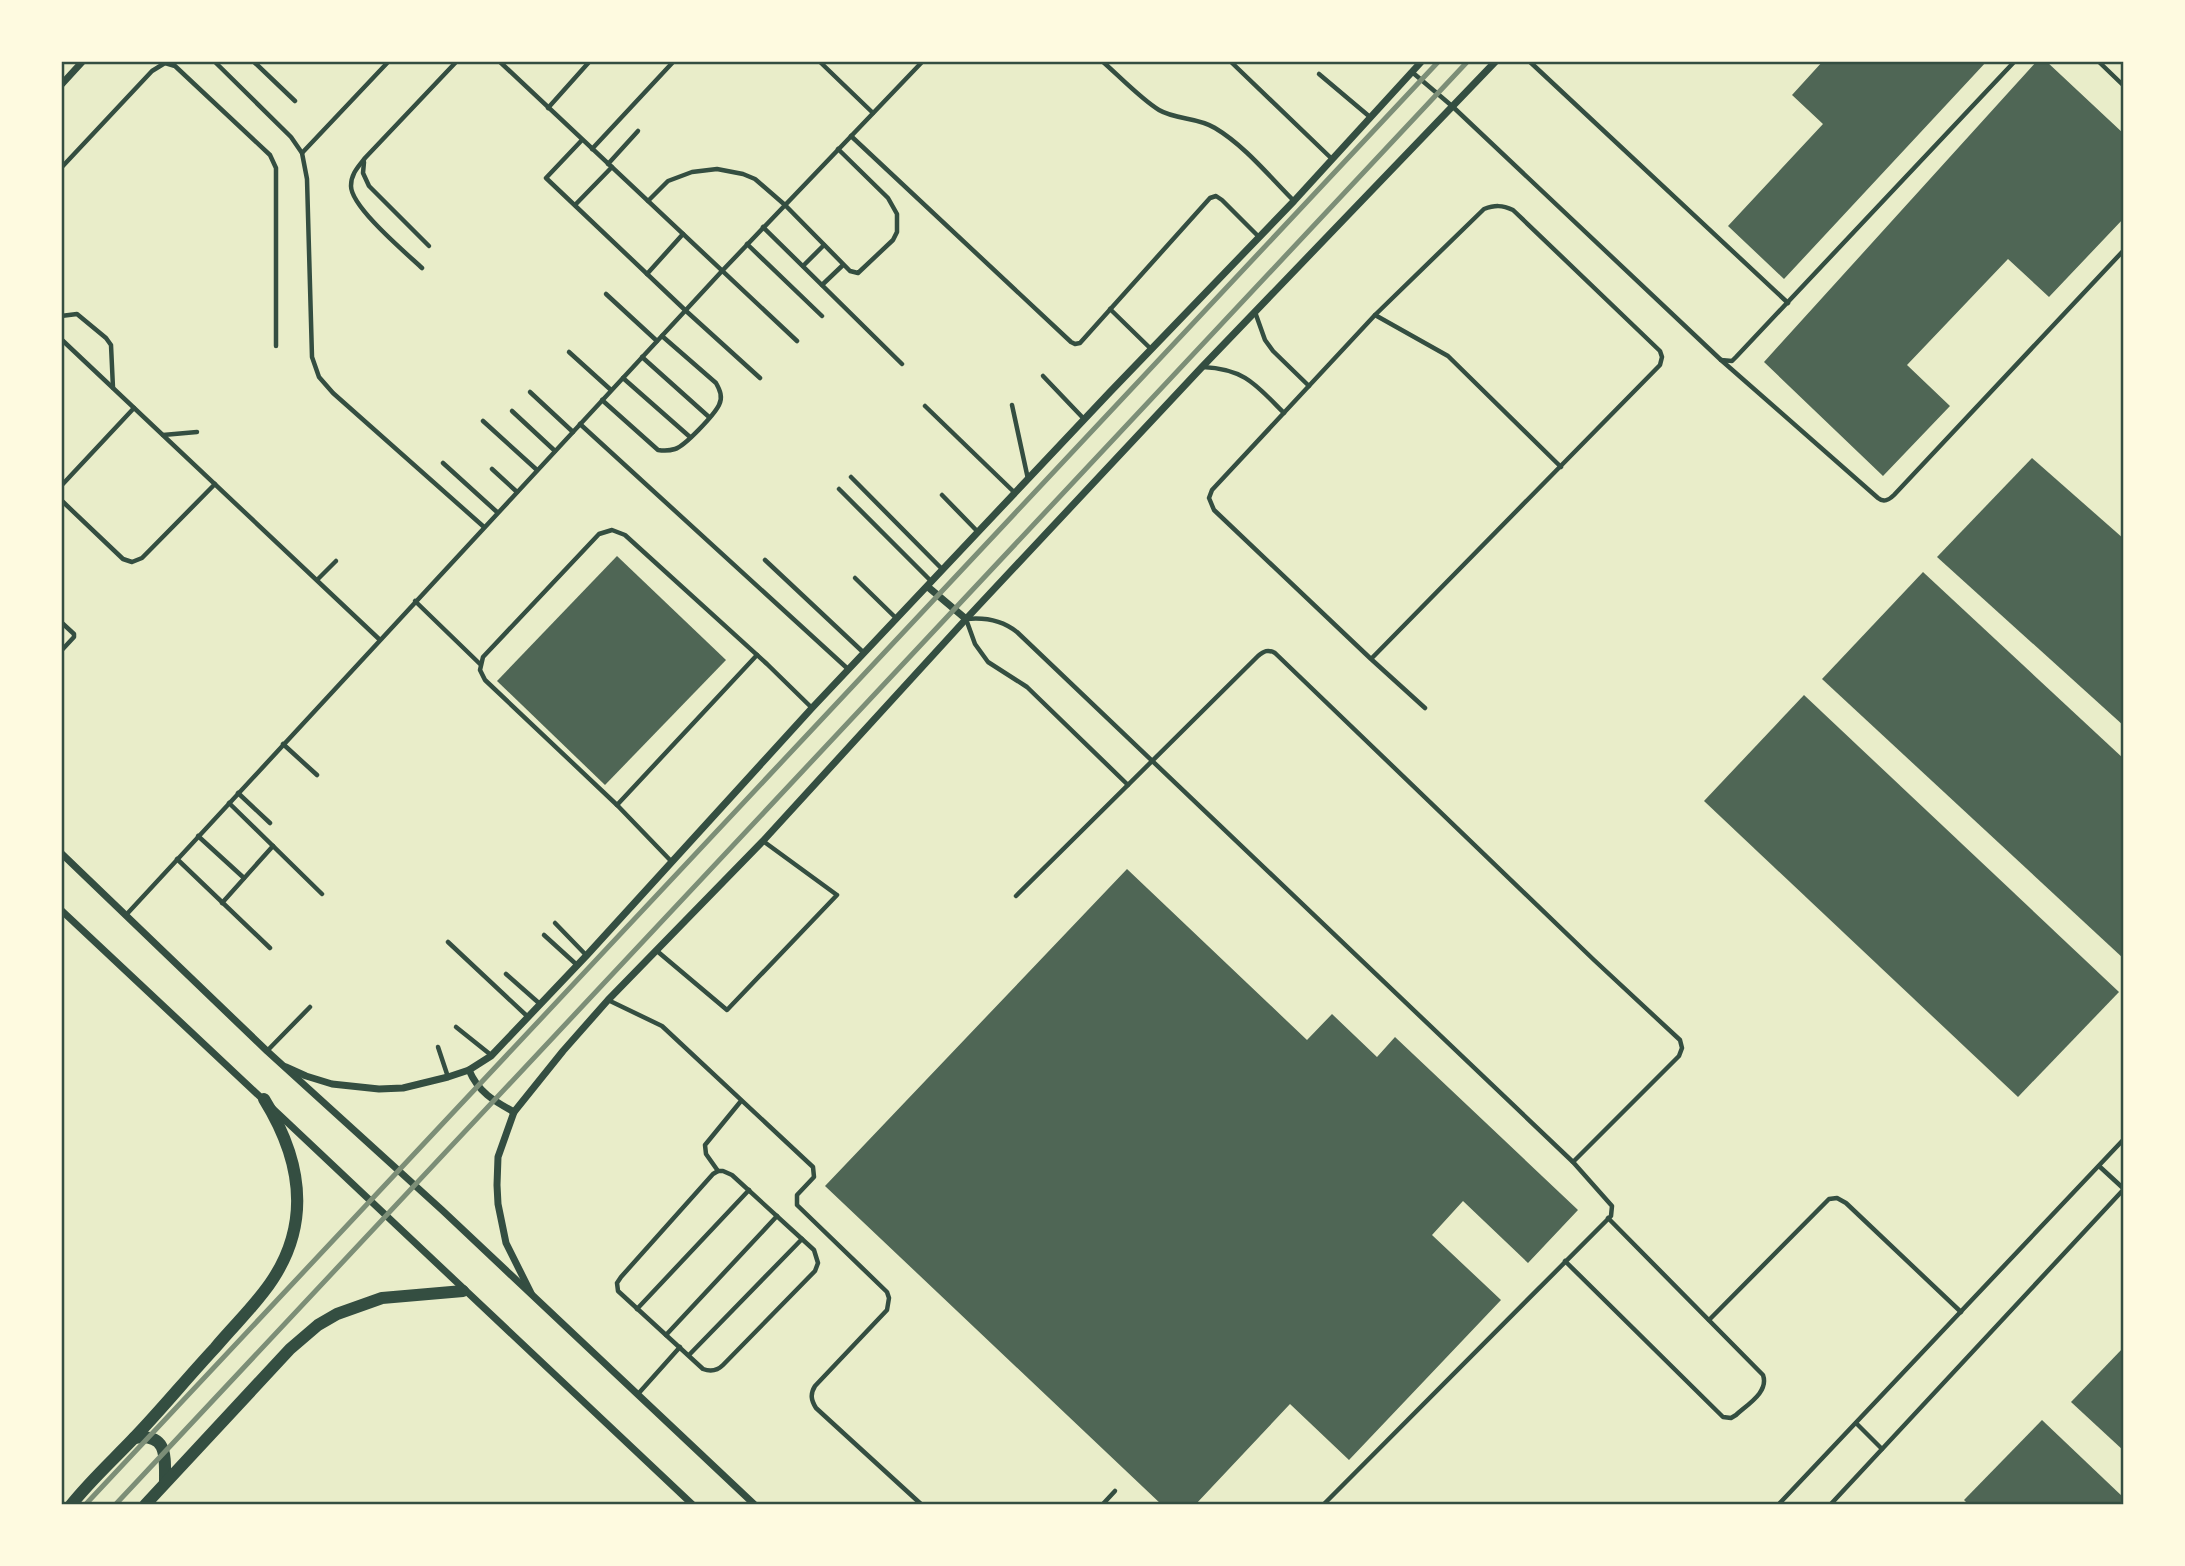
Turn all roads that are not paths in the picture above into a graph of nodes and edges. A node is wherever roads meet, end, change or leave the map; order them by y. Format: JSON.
{"nodes":[{"id":1,"x":83,"y":61,"type":"edge"},
{"id":2,"x":214,"y":61,"type":"edge"},
{"id":3,"x":253,"y":61,"type":"edge"},
{"id":4,"x":389,"y":61,"type":"edge"},
{"id":5,"x":457,"y":61,"type":"edge"},
{"id":6,"x":499,"y":61,"type":"edge"},
{"id":7,"x":590,"y":61,"type":"edge"},
{"id":8,"x":674,"y":61,"type":"edge"},
{"id":9,"x":819,"y":61,"type":"edge"},
{"id":10,"x":923,"y":61,"type":"edge"},
{"id":11,"x":1102,"y":61,"type":"edge"},
{"id":12,"x":1230,"y":61,"type":"edge"},
{"id":13,"x":1422,"y":61,"type":"edge"},
{"id":14,"x":1496,"y":61,"type":"edge"},
{"id":15,"x":1529,"y":61,"type":"edge"},
{"id":16,"x":2015,"y":61,"type":"edge"},
{"id":17,"x":2098,"y":61,"type":"edge"},
{"id":18,"x":1412,"y":72,"type":"junction"},
{"id":19,"x":1319,"y":74,"type":"dead end"},
{"id":20,"x":61,"y":85,"type":"edge"},
{"id":21,"x":2124,"y":86,"type":"edge"},
{"id":22,"x":295,"y":101,"type":"dead end"},
{"id":23,"x":1452,"y":106,"type":"junction"},
{"id":24,"x":548,"y":107,"type":"junction"},
{"id":25,"x":873,"y":113,"type":"junction"},
{"id":26,"x":1370,"y":117,"type":"junction"},
{"id":27,"x":638,"y":131,"type":"dead end"},
{"id":28,"x":851,"y":136,"type":"junction"},
{"id":29,"x":582,"y":139,"type":"junction"},
{"id":30,"x":592,"y":149,"type":"junction"},
{"id":31,"x":838,"y":149,"type":"junction"},
{"id":32,"x":302,"y":153,"type":"junction"},
{"id":33,"x":365,"y":158,"type":"junction"},
{"id":34,"x":1332,"y":159,"type":"junction"},
{"id":35,"x":610,"y":165,"type":"junction"},
{"id":36,"x":61,"y":168,"type":"edge"},
{"id":37,"x":648,"y":201,"type":"junction"},
{"id":38,"x":1294,"y":201,"type":"junction"},
{"id":39,"x":575,"y":205,"type":"junction"},
{"id":40,"x":785,"y":205,"type":"junction"},
{"id":41,"x":764,"y":227,"type":"junction"},
{"id":42,"x":683,"y":234,"type":"junction"},
{"id":43,"x":1260,"y":237,"type":"junction"},
{"id":44,"x":747,"y":244,"type":"junction"},
{"id":45,"x":824,"y":245,"type":"junction"},
{"id":46,"x":429,"y":246,"type":"dead end"},
{"id":47,"x":2124,"y":250,"type":"edge"},
{"id":48,"x":843,"y":265,"type":"junction"},
{"id":49,"x":803,"y":266,"type":"junction"},
{"id":50,"x":422,"y":268,"type":"dead end"},
{"id":51,"x":722,"y":271,"type":"junction"},
{"id":52,"x":647,"y":274,"type":"junction"},
{"id":53,"x":822,"y":285,"type":"junction"},
{"id":54,"x":606,"y":294,"type":"dead end"},
{"id":55,"x":1788,"y":303,"type":"junction"},
{"id":56,"x":1110,"y":309,"type":"junction"},
{"id":57,"x":685,"y":310,"type":"junction"},
{"id":58,"x":1255,"y":312,"type":"junction"},
{"id":59,"x":1376,"y":315,"type":"junction"},
{"id":60,"x":61,"y":316,"type":"edge"},
{"id":61,"x":822,"y":316,"type":"dead end"},
{"id":62,"x":662,"y":336,"type":"junction"},
{"id":63,"x":61,"y":339,"type":"edge"},
{"id":64,"x":657,"y":341,"type":"junction"},
{"id":65,"x":797,"y":341,"type":"dead end"},
{"id":66,"x":275,"y":346,"type":"dead end"},
{"id":67,"x":1151,"y":349,"type":"junction"},
{"id":68,"x":569,"y":352,"type":"dead end"},
{"id":69,"x":642,"y":357,"type":"junction"},
{"id":70,"x":1721,"y":360,"type":"junction"},
{"id":71,"x":902,"y":364,"type":"dead end"},
{"id":72,"x":1202,"y":367,"type":"junction"},
{"id":73,"x":1043,"y":376,"type":"dead end"},
{"id":74,"x":623,"y":378,"type":"junction"},
{"id":75,"x":760,"y":378,"type":"dead end"},
{"id":76,"x":1309,"y":386,"type":"junction"},
{"id":77,"x":113,"y":388,"type":"junction"},
{"id":78,"x":611,"y":390,"type":"junction"},
{"id":79,"x":530,"y":392,"type":"dead end"},
{"id":80,"x":602,"y":400,"type":"junction"},
{"id":81,"x":1012,"y":405,"type":"dead end"},
{"id":82,"x":925,"y":406,"type":"dead end"},
{"id":83,"x":134,"y":408,"type":"junction"},
{"id":84,"x":512,"y":411,"type":"dead end"},
{"id":85,"x":1284,"y":413,"type":"junction"},
{"id":86,"x":709,"y":417,"type":"junction"},
{"id":87,"x":1084,"y":419,"type":"junction"},
{"id":88,"x":483,"y":421,"type":"dead end"},
{"id":89,"x":580,"y":424,"type":"junction"},
{"id":90,"x":197,"y":432,"type":"dead end"},
{"id":91,"x":573,"y":432,"type":"junction"},
{"id":92,"x":163,"y":435,"type":"junction"},
{"id":93,"x":690,"y":437,"type":"junction"},
{"id":94,"x":555,"y":451,"type":"junction"},
{"id":95,"x":443,"y":463,"type":"dead end"},
{"id":96,"x":1561,"y":467,"type":"junction"},
{"id":97,"x":492,"y":469,"type":"dead end"},
{"id":98,"x":537,"y":470,"type":"junction"},
{"id":99,"x":851,"y":477,"type":"dead end"},
{"id":100,"x":1029,"y":480,"type":"junction"},
{"id":101,"x":215,"y":484,"type":"junction"},
{"id":102,"x":61,"y":486,"type":"edge"},
{"id":103,"x":839,"y":489,"type":"dead end"},
{"id":104,"x":517,"y":492,"type":"junction"},
{"id":105,"x":1015,"y":493,"type":"junction"},
{"id":106,"x":942,"y":495,"type":"dead end"},
{"id":107,"x":61,"y":500,"type":"edge"},
{"id":108,"x":497,"y":512,"type":"junction"},
{"id":109,"x":484,"y":527,"type":"junction"},
{"id":110,"x":978,"y":532,"type":"junction"},
{"id":111,"x":765,"y":560,"type":"dead end"},
{"id":112,"x":336,"y":561,"type":"dead end"},
{"id":113,"x":943,"y":570,"type":"junction"},
{"id":114,"x":855,"y":578,"type":"dead end"},
{"id":115,"x":317,"y":580,"type":"junction"},
{"id":116,"x":930,"y":584,"type":"junction"},
{"id":117,"x":415,"y":601,"type":"junction"},
{"id":118,"x":966,"y":619,"type":"junction"},
{"id":119,"x":897,"y":620,"type":"junction"},
{"id":120,"x":61,"y":622,"type":"edge"},
{"id":121,"x":379,"y":639,"type":"junction"},
{"id":122,"x":61,"y":650,"type":"edge"},
{"id":123,"x":864,"y":654,"type":"junction"},
{"id":124,"x":757,"y":655,"type":"junction"},
{"id":125,"x":1371,"y":659,"type":"junction"},
{"id":126,"x":480,"y":665,"type":"junction"},
{"id":127,"x":849,"y":670,"type":"junction"},
{"id":128,"x":813,"y":708,"type":"junction"},
{"id":129,"x":1425,"y":708,"type":"dead end"},
{"id":130,"x":284,"y":744,"type":"junction"},
{"id":131,"x":1153,"y":760,"type":"junction"},
{"id":132,"x":317,"y":775,"type":"dead end"},
{"id":133,"x":1128,"y":785,"type":"junction"},
{"id":134,"x":238,"y":793,"type":"junction"},
{"id":135,"x":229,"y":803,"type":"junction"},
{"id":136,"x":617,"y":805,"type":"junction"},
{"id":137,"x":270,"y":823,"type":"dead end"},
{"id":138,"x":198,"y":836,"type":"junction"},
{"id":139,"x":763,"y":841,"type":"junction"},
{"id":140,"x":273,"y":846,"type":"junction"},
{"id":141,"x":61,"y":853,"type":"edge"},
{"id":142,"x":177,"y":859,"type":"junction"},
{"id":143,"x":672,"y":862,"type":"junction"},
{"id":144,"x":244,"y":878,"type":"junction"},
{"id":145,"x":322,"y":894,"type":"dead end"},
{"id":146,"x":1016,"y":896,"type":"dead end"},
{"id":147,"x":222,"y":903,"type":"junction"},
{"id":148,"x":61,"y":911,"type":"edge"},
{"id":149,"x":126,"y":915,"type":"junction"},
{"id":150,"x":555,"y":923,"type":"dead end"},
{"id":151,"x":544,"y":935,"type":"dead end"},
{"id":152,"x":447,"y":942,"type":"dead end"},
{"id":153,"x":270,"y":948,"type":"dead end"},
{"id":154,"x":657,"y":951,"type":"junction"},
{"id":155,"x":587,"y":955,"type":"junction"},
{"id":156,"x":577,"y":966,"type":"junction"},
{"id":157,"x":506,"y":975,"type":"dead end"},
{"id":158,"x":608,"y":1000,"type":"junction"},
{"id":159,"x":540,"y":1004,"type":"junction"},
{"id":160,"x":310,"y":1007,"type":"dead end"},
{"id":161,"x":528,"y":1017,"type":"junction"},
{"id":162,"x":456,"y":1027,"type":"dead end"},
{"id":163,"x":438,"y":1047,"type":"dead end"},
{"id":164,"x":267,"y":1051,"type":"junction"},
{"id":165,"x":491,"y":1056,"type":"junction"},
{"id":166,"x":286,"y":1067,"type":"junction"},
{"id":167,"x":469,"y":1070,"type":"junction"},
{"id":168,"x":448,"y":1077,"type":"junction"},
{"id":169,"x":264,"y":1099,"type":"junction"},
{"id":170,"x":741,"y":1101,"type":"junction"},
{"id":171,"x":514,"y":1112,"type":"junction"},
{"id":172,"x":2124,"y":1139,"type":"edge"},
{"id":173,"x":1573,"y":1162,"type":"junction"},
{"id":174,"x":2099,"y":1166,"type":"junction"},
{"id":175,"x":718,"y":1171,"type":"junction"},
{"id":176,"x":748,"y":1189,"type":"junction"},
{"id":177,"x":2124,"y":1189,"type":"edge"},
{"id":178,"x":777,"y":1216,"type":"junction"},
{"id":179,"x":1608,"y":1218,"type":"junction"},
{"id":180,"x":802,"y":1239,"type":"junction"},
{"id":181,"x":1565,"y":1261,"type":"junction"},
{"id":182,"x":463,"y":1291,"type":"junction"},
{"id":183,"x":531,"y":1293,"type":"junction"},
{"id":184,"x":638,"y":1309,"type":"junction"},
{"id":185,"x":1961,"y":1312,"type":"junction"},
{"id":186,"x":1709,"y":1320,"type":"junction"},
{"id":187,"x":666,"y":1335,"type":"junction"},
{"id":188,"x":680,"y":1347,"type":"junction"},
{"id":189,"x":689,"y":1355,"type":"junction"},
{"id":190,"x":638,"y":1394,"type":"junction"},
{"id":191,"x":1856,"y":1423,"type":"junction"},
{"id":192,"x":134,"y":1438,"type":"junction"},
{"id":193,"x":1882,"y":1448,"type":"junction"},
{"id":194,"x":165,"y":1481,"type":"junction"},
{"id":195,"x":1115,"y":1491,"type":"dead end"},
{"id":196,"x":71,"y":1505,"type":"edge"},
{"id":197,"x":145,"y":1505,"type":"edge"},
{"id":198,"x":693,"y":1505,"type":"edge"},
{"id":199,"x":755,"y":1505,"type":"edge"},
{"id":200,"x":922,"y":1505,"type":"edge"},
{"id":201,"x":1102,"y":1505,"type":"edge"},
{"id":202,"x":1323,"y":1505,"type":"edge"},
{"id":203,"x":1778,"y":1505,"type":"edge"},
{"id":204,"x":1830,"y":1505,"type":"edge"}],
"edges":[{"from":1,"to":20,"type":"street"},
{"from":2,"to":32,"type":"lane"},
{"from":3,"to":22,"type":"lane"},
{"from":4,"to":32,"type":"lane"},
{"from":5,"to":33,"type":"lane"},
{"from":6,"to":24,"type":"lane"},
{"from":7,"to":24,"type":"lane"},
{"from":8,"to":30,"type":"lane"},
{"from":9,"to":25,"type":"lane"},
{"from":10,"to":25,"type":"lane"},
{"from":11,"to":38,"type":"lane"},
{"from":12,"to":34,"type":"lane"},
{"from":13,"to":18,"type":"street"},
{"from":14,"to":23,"type":"street"},
{"from":15,"to":55,"type":"lane"},
{"from":16,"to":55,"type":"lane"},
{"from":17,"to":21,"type":"lane"},
{"from":18,"to":23,"type":"lane"},
{"from":18,"to":26,"type":"street"},
{"from":19,"to":26,"type":"lane"},
{"from":23,"to":58,"type":"street"},
{"from":23,"to":70,"type":"lane"},
{"from":24,"to":29,"type":"lane"},
{"from":25,"to":28,"type":"lane"},
{"from":26,"to":34,"type":"street"},
{"from":27,"to":35,"type":"lane"},
{"from":28,"to":31,"type":"lane"},
{"from":28,"to":56,"type":"lane"},
{"from":29,"to":30,"type":"lane"},
{"from":29,"to":39,"type":"lane"},
{"from":30,"to":35,"type":"lane"},
{"from":31,"to":40,"type":"lane"},
{"from":31,"to":48,"type":"lane"},
{"from":32,"to":109,"type":"lane"},
{"from":33,"to":46,"type":"lane"},
{"from":33,"to":50,"type":"lane"},
{"from":34,"to":38,"type":"street"},
{"from":35,"to":37,"type":"lane"},
{"from":35,"to":39,"type":"lane"},
{"from":36,"to":66,"type":"lane"},
{"from":37,"to":40,"type":"lane"},
{"from":37,"to":42,"type":"lane"},
{"from":38,"to":43,"type":"street"},
{"from":39,"to":52,"type":"lane"},
{"from":40,"to":41,"type":"lane"},
{"from":40,"to":45,"type":"lane"},
{"from":41,"to":44,"type":"lane"},
{"from":41,"to":49,"type":"lane"},
{"from":42,"to":51,"type":"lane"},
{"from":42,"to":52,"type":"lane"},
{"from":43,"to":56,"type":"lane"},
{"from":43,"to":67,"type":"street"},
{"from":44,"to":51,"type":"lane"},
{"from":44,"to":61,"type":"lane"},
{"from":45,"to":48,"type":"lane"},
{"from":45,"to":49,"type":"lane"},
{"from":47,"to":70,"type":"lane"},
{"from":48,"to":53,"type":"lane"},
{"from":49,"to":53,"type":"lane"},
{"from":51,"to":57,"type":"lane"},
{"from":51,"to":65,"type":"lane"},
{"from":52,"to":57,"type":"lane"},
{"from":53,"to":71,"type":"lane"},
{"from":54,"to":64,"type":"lane"},
{"from":55,"to":70,"type":"lane"},
{"from":56,"to":67,"type":"lane"},
{"from":57,"to":62,"type":"lane"},
{"from":57,"to":75,"type":"lane"},
{"from":58,"to":72,"type":"street"},
{"from":58,"to":76,"type":"lane"},
{"from":59,"to":76,"type":"lane"},
{"from":59,"to":96,"type":"lane"},
{"from":59,"to":96,"type":"lane"},
{"from":60,"to":77,"type":"lane"},
{"from":62,"to":64,"type":"lane"},
{"from":62,"to":86,"type":"lane"},
{"from":63,"to":77,"type":"lane"},
{"from":64,"to":69,"type":"lane"},
{"from":67,"to":87,"type":"street"},
{"from":68,"to":78,"type":"lane"},
{"from":69,"to":74,"type":"lane"},
{"from":69,"to":86,"type":"lane"},
{"from":72,"to":85,"type":"lane"},
{"from":72,"to":118,"type":"street"},
{"from":73,"to":87,"type":"lane"},
{"from":74,"to":78,"type":"lane"},
{"from":74,"to":93,"type":"lane"},
{"from":76,"to":85,"type":"lane"},
{"from":77,"to":83,"type":"lane"},
{"from":78,"to":80,"type":"lane"},
{"from":79,"to":91,"type":"lane"},
{"from":80,"to":89,"type":"lane"},
{"from":80,"to":93,"type":"lane"},
{"from":81,"to":100,"type":"lane"},
{"from":82,"to":105,"type":"lane"},
{"from":83,"to":92,"type":"lane"},
{"from":83,"to":102,"type":"lane"},
{"from":84,"to":94,"type":"lane"},
{"from":85,"to":125,"type":"lane"},
{"from":86,"to":93,"type":"lane"},
{"from":87,"to":100,"type":"street"},
{"from":88,"to":98,"type":"lane"},
{"from":89,"to":91,"type":"lane"},
{"from":89,"to":127,"type":"lane"},
{"from":90,"to":92,"type":"lane"},
{"from":91,"to":94,"type":"lane"},
{"from":92,"to":101,"type":"lane"},
{"from":94,"to":98,"type":"lane"},
{"from":95,"to":108,"type":"lane"},
{"from":96,"to":125,"type":"lane"},
{"from":97,"to":104,"type":"lane"},
{"from":98,"to":104,"type":"lane"},
{"from":99,"to":113,"type":"lane"},
{"from":100,"to":105,"type":"street"},
{"from":101,"to":107,"type":"lane"},
{"from":101,"to":115,"type":"lane"},
{"from":103,"to":116,"type":"lane"},
{"from":104,"to":108,"type":"lane"},
{"from":105,"to":110,"type":"street"},
{"from":106,"to":110,"type":"lane"},
{"from":108,"to":109,"type":"lane"},
{"from":109,"to":117,"type":"lane"},
{"from":110,"to":113,"type":"street"},
{"from":111,"to":123,"type":"lane"},
{"from":112,"to":115,"type":"lane"},
{"from":113,"to":116,"type":"street"},
{"from":114,"to":119,"type":"lane"},
{"from":115,"to":121,"type":"lane"},
{"from":116,"to":118,"type":"street"},
{"from":116,"to":119,"type":"street"},
{"from":117,"to":121,"type":"lane"},
{"from":117,"to":126,"type":"lane"},
{"from":118,"to":131,"type":"lane"},
{"from":118,"to":133,"type":"lane"},
{"from":118,"to":139,"type":"street"},
{"from":119,"to":123,"type":"street"},
{"from":120,"to":122,"type":"lane"},
{"from":121,"to":130,"type":"lane"},
{"from":123,"to":127,"type":"street"},
{"from":124,"to":126,"type":"lane"},
{"from":124,"to":128,"type":"lane"},
{"from":124,"to":136,"type":"lane"},
{"from":125,"to":129,"type":"lane"},
{"from":126,"to":136,"type":"lane"},
{"from":127,"to":128,"type":"street"},
{"from":128,"to":143,"type":"street"},
{"from":130,"to":132,"type":"lane"},
{"from":130,"to":134,"type":"lane"},
{"from":131,"to":133,"type":"lane"},
{"from":131,"to":173,"type":"lane"},
{"from":131,"to":173,"type":"lane"},
{"from":133,"to":146,"type":"lane"},
{"from":134,"to":135,"type":"lane"},
{"from":134,"to":137,"type":"lane"},
{"from":135,"to":138,"type":"lane"},
{"from":135,"to":140,"type":"lane"},
{"from":136,"to":143,"type":"lane"},
{"from":138,"to":142,"type":"lane"},
{"from":138,"to":144,"type":"lane"},
{"from":139,"to":154,"type":"street"},
{"from":139,"to":154,"type":"lane"},
{"from":140,"to":144,"type":"lane"},
{"from":140,"to":145,"type":"lane"},
{"from":141,"to":149,"type":"street"},
{"from":142,"to":147,"type":"lane"},
{"from":142,"to":149,"type":"lane"},
{"from":143,"to":155,"type":"street"},
{"from":144,"to":147,"type":"lane"},
{"from":147,"to":153,"type":"lane"},
{"from":148,"to":169,"type":"street"},
{"from":149,"to":164,"type":"street"},
{"from":150,"to":155,"type":"lane"},
{"from":151,"to":156,"type":"lane"},
{"from":152,"to":161,"type":"lane"},
{"from":154,"to":158,"type":"street"},
{"from":155,"to":156,"type":"street"},
{"from":156,"to":159,"type":"street"},
{"from":157,"to":159,"type":"lane"},
{"from":158,"to":170,"type":"lane"},
{"from":158,"to":171,"type":"street"},
{"from":159,"to":161,"type":"street"},
{"from":160,"to":164,"type":"lane"},
{"from":161,"to":165,"type":"street"},
{"from":162,"to":165,"type":"lane"},
{"from":163,"to":168,"type":"lane"},
{"from":164,"to":166,"type":"street"},
{"from":165,"to":167,"type":"street"},
{"from":166,"to":168,"type":"street"},
{"from":166,"to":183,"type":"street"},
{"from":167,"to":168,"type":"street"},
{"from":167,"to":171,"type":"street"},
{"from":169,"to":182,"type":"street"},
{"from":169,"to":192,"type":"main road"},
{"from":170,"to":175,"type":"lane"},
{"from":170,"to":200,"type":"lane"},
{"from":171,"to":183,"type":"street"},
{"from":172,"to":174,"type":"lane"},
{"from":173,"to":179,"type":"lane"},
{"from":174,"to":177,"type":"lane"},
{"from":174,"to":185,"type":"lane"},
{"from":175,"to":176,"type":"lane"},
{"from":175,"to":184,"type":"lane"},
{"from":176,"to":178,"type":"lane"},
{"from":176,"to":184,"type":"lane"},
{"from":177,"to":193,"type":"lane"},
{"from":178,"to":180,"type":"lane"},
{"from":178,"to":187,"type":"lane"},
{"from":179,"to":181,"type":"lane"},
{"from":179,"to":186,"type":"lane"},
{"from":180,"to":189,"type":"lane"},
{"from":180,"to":189,"type":"lane"},
{"from":181,"to":186,"type":"lane"},
{"from":181,"to":202,"type":"lane"},
{"from":182,"to":194,"type":"main road"},
{"from":182,"to":198,"type":"street"},
{"from":183,"to":190,"type":"street"},
{"from":184,"to":187,"type":"lane"},
{"from":185,"to":186,"type":"lane"},
{"from":185,"to":191,"type":"lane"},
{"from":187,"to":188,"type":"lane"},
{"from":188,"to":189,"type":"lane"},
{"from":188,"to":190,"type":"lane"},
{"from":190,"to":199,"type":"street"},
{"from":191,"to":193,"type":"lane"},
{"from":191,"to":203,"type":"lane"},
{"from":192,"to":194,"type":"main road"},
{"from":192,"to":196,"type":"main road"},
{"from":193,"to":204,"type":"lane"},
{"from":194,"to":197,"type":"main road"},
{"from":195,"to":201,"type":"lane"}]}
